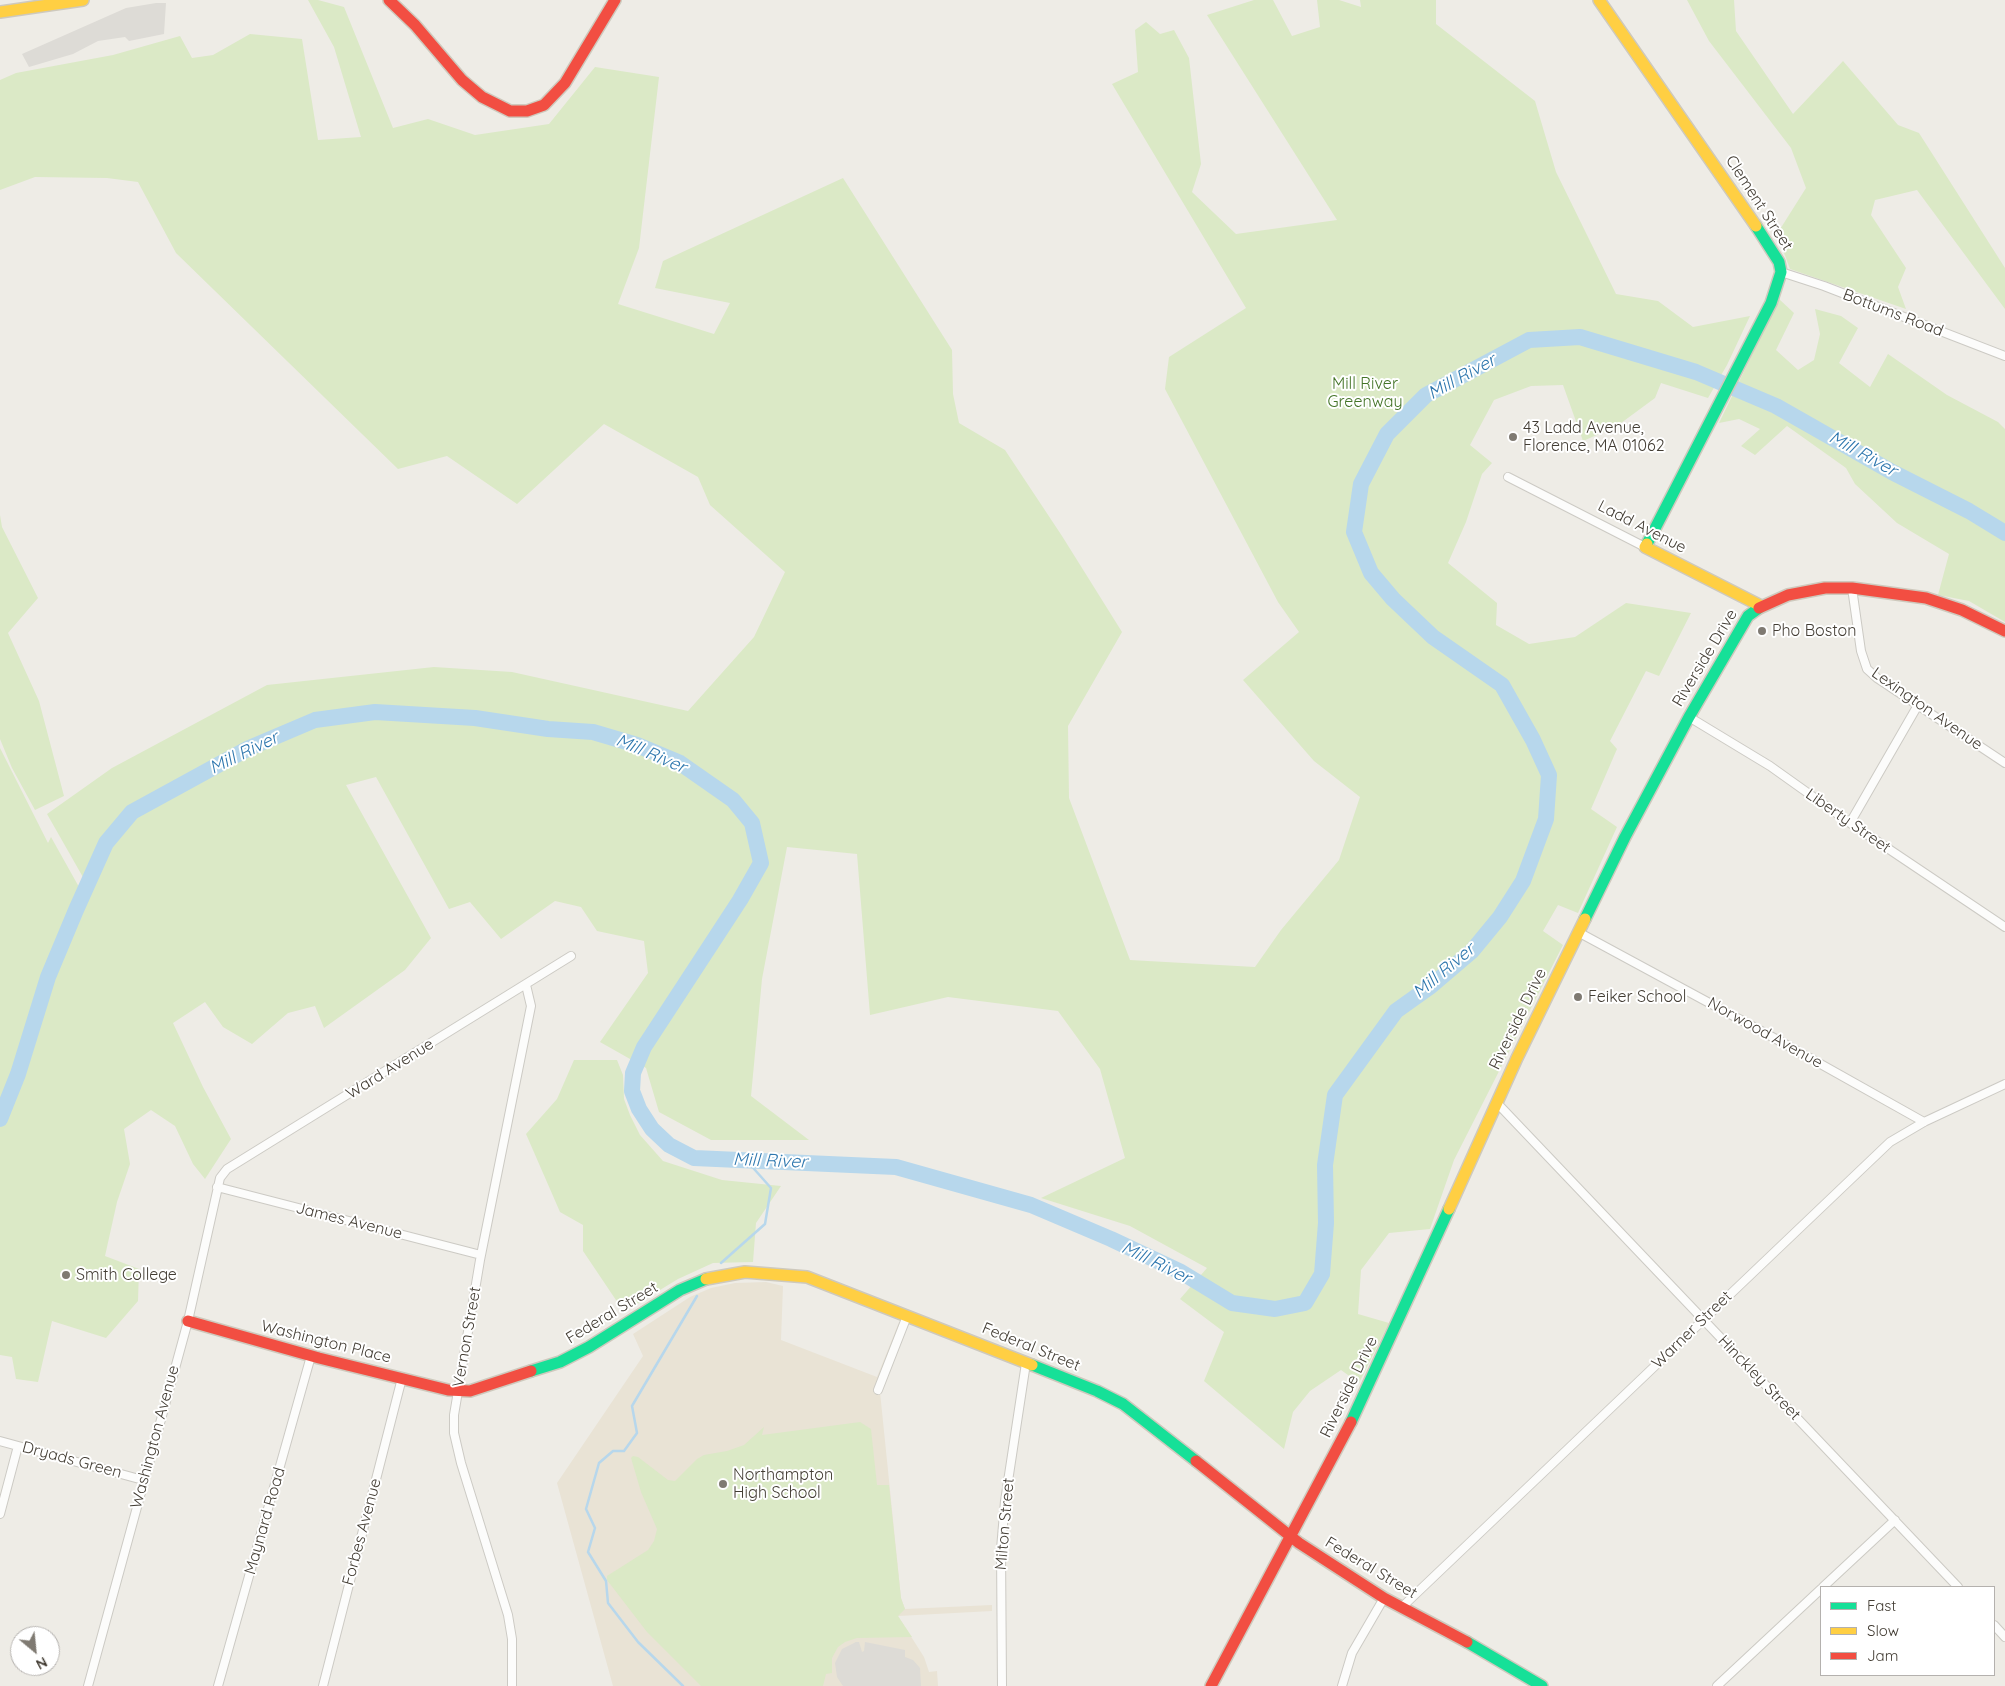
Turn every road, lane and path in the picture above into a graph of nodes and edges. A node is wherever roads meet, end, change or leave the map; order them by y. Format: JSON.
{"nodes":[{"id":1,"x":83,"y":0,"type":"edge"},
{"id":2,"x":389,"y":0,"type":"edge"},
{"id":3,"x":615,"y":0,"type":"edge"},
{"id":4,"x":1599,"y":0,"type":"edge"},
{"id":5,"x":0,"y":12,"type":"edge"},
{"id":6,"x":1781,"y":272,"type":"junction"},
{"id":7,"x":2005,"y":356,"type":"edge"},
{"id":8,"x":1508,"y":477,"type":"dead end"},
{"id":9,"x":1644,"y":546,"type":"junction"},
{"id":10,"x":1852,"y":588,"type":"junction"},
{"id":11,"x":1762,"y":606,"type":"junction"},
{"id":12,"x":2005,"y":631,"type":"edge"},
{"id":13,"x":1918,"y":705,"type":"junction"},
{"id":14,"x":1689,"y":717,"type":"junction"},
{"id":15,"x":2005,"y":763,"type":"edge"},
{"id":16,"x":1850,"y":823,"type":"junction"},
{"id":17,"x":2005,"y":927,"type":"edge"},
{"id":18,"x":1578,"y":932,"type":"junction"},
{"id":19,"x":571,"y":956,"type":"dead end"},
{"id":20,"x":526,"y":985,"type":"junction"},
{"id":21,"x":2005,"y":1084,"type":"edge"},
{"id":22,"x":1497,"y":1103,"type":"junction"},
{"id":23,"x":1924,"y":1122,"type":"junction"},
{"id":24,"x":216,"y":1187,"type":"junction"},
{"id":25,"x":481,"y":1255,"type":"junction"},
{"id":26,"x":906,"y":1316,"type":"junction"},
{"id":27,"x":1704,"y":1320,"type":"junction"},
{"id":28,"x":188,"y":1321,"type":"junction"},
{"id":29,"x":311,"y":1356,"type":"junction"},
{"id":30,"x":1026,"y":1363,"type":"junction"},
{"id":31,"x":402,"y":1378,"type":"junction"},
{"id":32,"x":878,"y":1390,"type":"dead end"},
{"id":33,"x":457,"y":1391,"type":"junction"},
{"id":34,"x":0,"y":1441,"type":"edge"},
{"id":35,"x":18,"y":1446,"type":"junction"},
{"id":36,"x":144,"y":1480,"type":"junction"},
{"id":37,"x":0,"y":1514,"type":"edge"},
{"id":38,"x":1895,"y":1520,"type":"junction"},
{"id":39,"x":1291,"y":1538,"type":"junction"},
{"id":40,"x":1824,"y":1586,"type":"edge"},
{"id":41,"x":1957,"y":1586,"type":"edge"},
{"id":42,"x":1820,"y":1590,"type":"edge"},
{"id":43,"x":1384,"y":1598,"type":"junction"},
{"id":44,"x":1402,"y":1607,"type":"junction"},
{"id":45,"x":1995,"y":1626,"type":"edge"},
{"id":46,"x":2005,"y":1636,"type":"edge"},
{"id":47,"x":88,"y":1686,"type":"edge"},
{"id":48,"x":218,"y":1686,"type":"edge"},
{"id":49,"x":323,"y":1686,"type":"edge"},
{"id":50,"x":512,"y":1686,"type":"edge"},
{"id":51,"x":1002,"y":1686,"type":"edge"},
{"id":52,"x":1211,"y":1686,"type":"edge"},
{"id":53,"x":1342,"y":1686,"type":"edge"},
{"id":54,"x":1542,"y":1686,"type":"edge"},
{"id":55,"x":1717,"y":1686,"type":"edge"}],
"edges":[{"from":1,"to":5,"type":"street"},
{"from":2,"to":3,"type":"street"},
{"from":4,"to":6,"type":"street","name":"Clement Street"},
{"from":6,"to":7,"type":"street","name":"Bottums Road"},
{"from":6,"to":9,"type":"street","name":"Clement Street"},
{"from":8,"to":9,"type":"street","name":"Ladd Avenue"},
{"from":9,"to":11,"type":"street","name":"Ladd Avenue"},
{"from":10,"to":11,"type":"street","name":"Riverside Drive"},
{"from":10,"to":12,"type":"street","name":"Riverside Drive"},
{"from":10,"to":13,"type":"street","name":"Lexington Avenue"},
{"from":11,"to":14,"type":"street","name":"Riverside Drive"},
{"from":13,"to":15,"type":"street","name":"Lexington Avenue"},
{"from":13,"to":16,"type":"street"},
{"from":14,"to":16,"type":"street","name":"Liberty Street"},
{"from":14,"to":18,"type":"street","name":"Riverside Drive"},
{"from":16,"to":17,"type":"street","name":"Liberty Street"},
{"from":18,"to":22,"type":"street","name":"Riverside Drive"},
{"from":18,"to":23,"type":"street","name":"Norwood Avenue"},
{"from":19,"to":20,"type":"street","name":"Ward Avenue"},
{"from":20,"to":24,"type":"street","name":"Ward Avenue"},
{"from":20,"to":25,"type":"street","name":"Vernon Street"},
{"from":21,"to":23,"type":"street","name":"Warner Street"},
{"from":22,"to":27,"type":"street","name":"Hinckley Street"},
{"from":22,"to":39,"type":"street","name":"Riverside Drive"},
{"from":23,"to":27,"type":"street","name":"Warner Street"},
{"from":24,"to":25,"type":"street","name":"James Avenue"},
{"from":24,"to":28,"type":"street","name":"Washington Avenue"},
{"from":25,"to":33,"type":"street","name":"Vernon Street"},
{"from":26,"to":30,"type":"street","name":"Federal Street"},
{"from":26,"to":32,"type":"street"},
{"from":26,"to":33,"type":"street","name":"Federal Street"},
{"from":27,"to":38,"type":"street","name":"Hinckley Street"},
{"from":27,"to":44,"type":"street","name":"Warner Street"},
{"from":28,"to":29,"type":"street","name":"Washington Place"},
{"from":28,"to":36,"type":"street","name":"Washington Avenue"},
{"from":29,"to":31,"type":"street","name":"Washington Place"},
{"from":29,"to":48,"type":"street","name":"Maynard Road"},
{"from":30,"to":39,"type":"street","name":"Federal Street"},
{"from":30,"to":51,"type":"street","name":"Milton Street"},
{"from":31,"to":33,"type":"street","name":"Washington Place"},
{"from":31,"to":49,"type":"street","name":"Forbes Avenue"},
{"from":33,"to":50,"type":"street","name":"Vernon Street"},
{"from":34,"to":35,"type":"street","name":"Dryads Green"},
{"from":35,"to":36,"type":"street","name":"Dryads Green"},
{"from":35,"to":37,"type":"street"},
{"from":36,"to":47,"type":"street","name":"Washington Avenue"},
{"from":38,"to":40,"type":"street"},
{"from":38,"to":41,"type":"street","name":"Hinckley Street"},
{"from":39,"to":43,"type":"street","name":"Federal Street"},
{"from":39,"to":52,"type":"street","name":"Riverside Drive"},
{"from":42,"to":55,"type":"street"},
{"from":43,"to":44,"type":"street","name":"Federal Street"},
{"from":43,"to":53,"type":"street"},
{"from":44,"to":54,"type":"street","name":"Federal Street"},
{"from":45,"to":46,"type":"street"}]}
